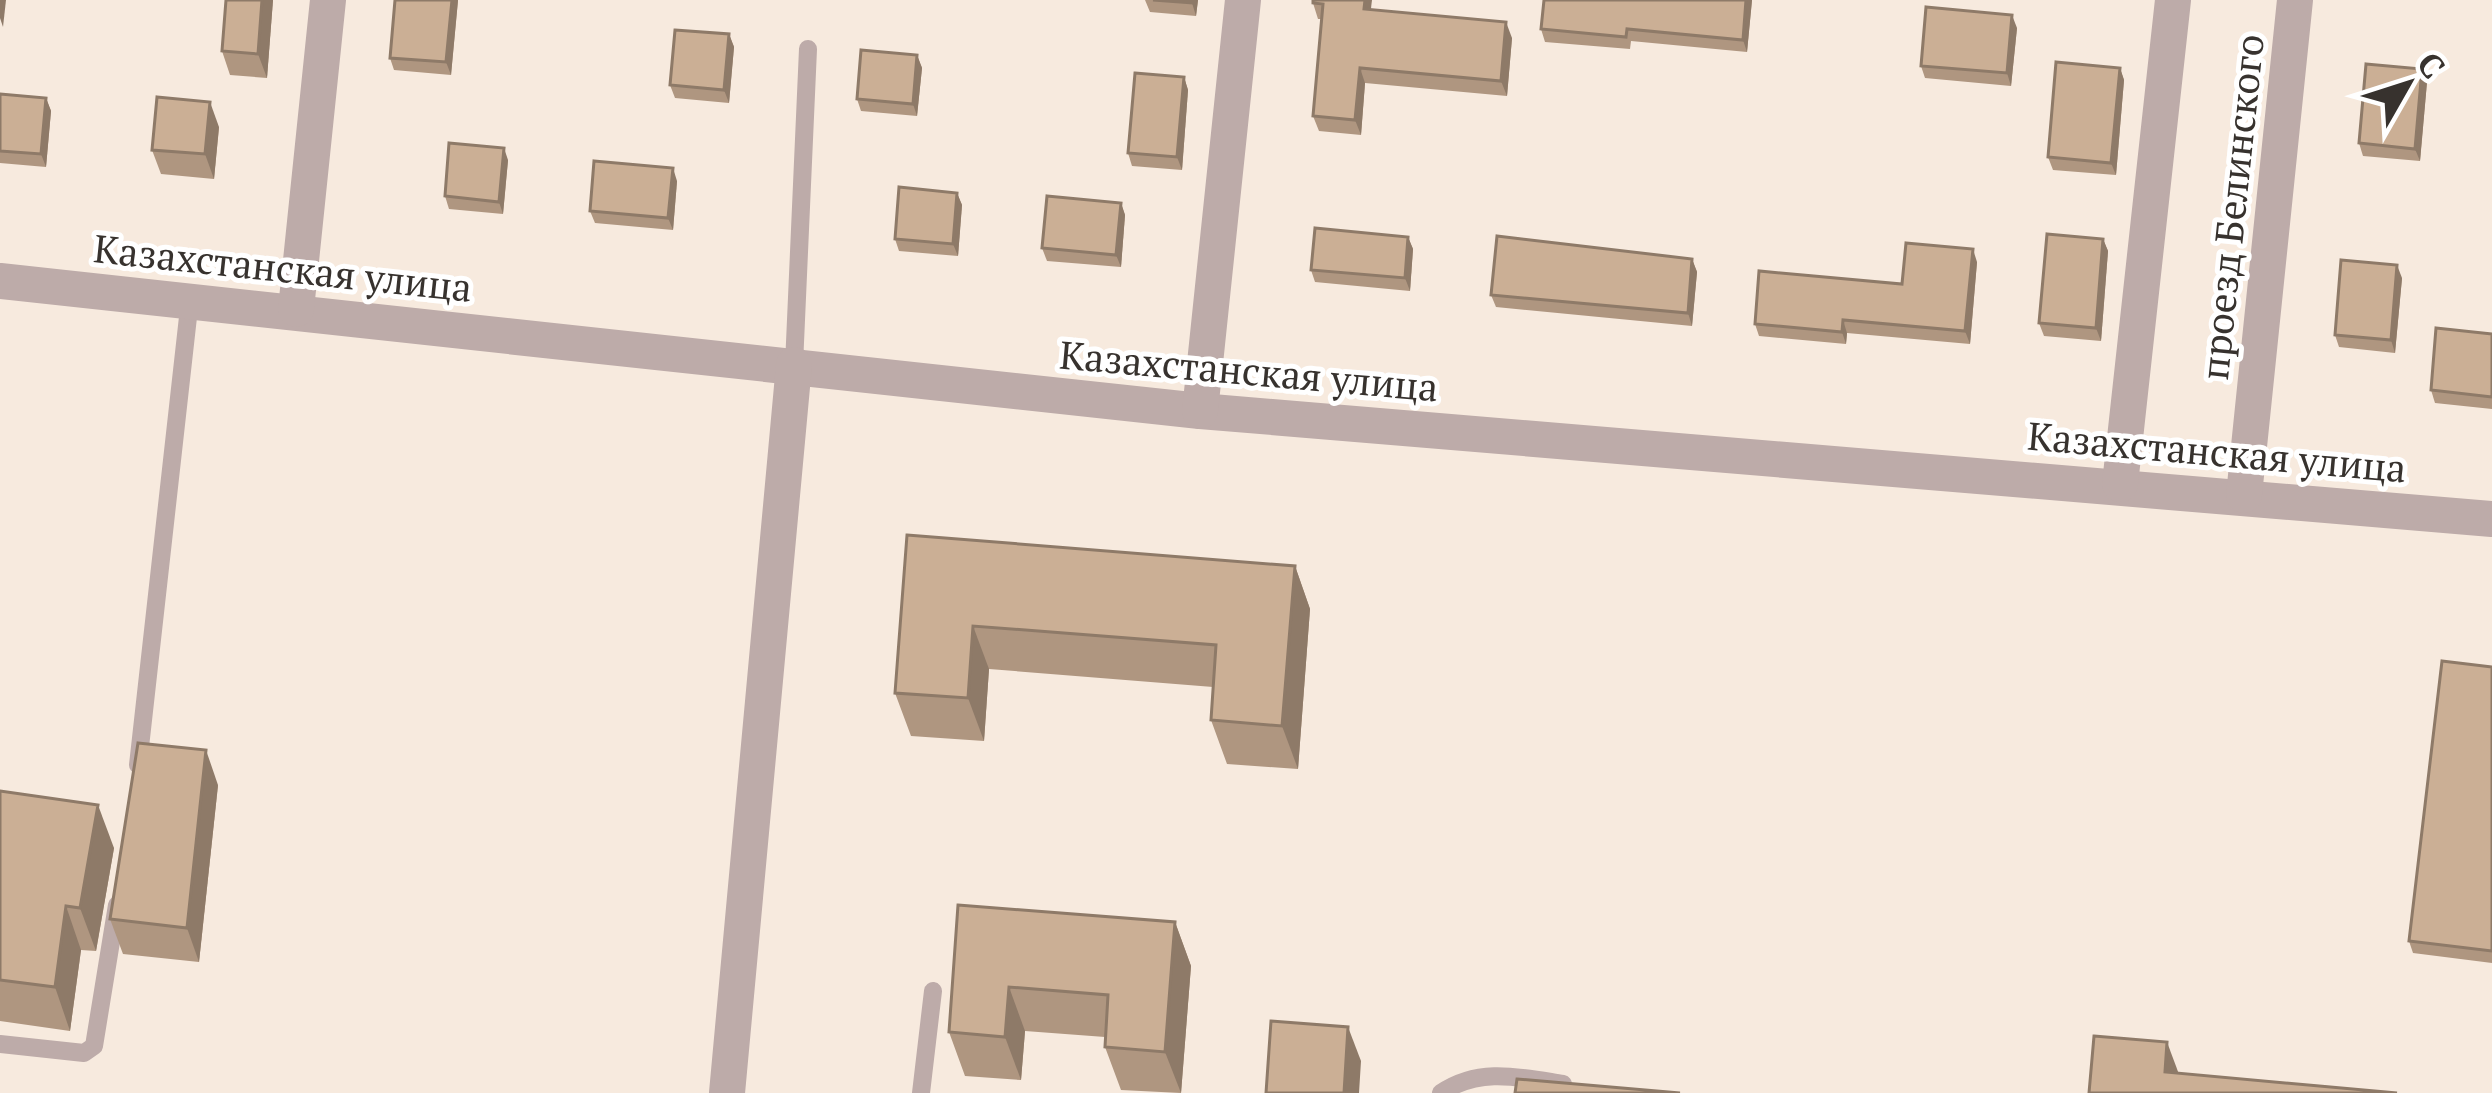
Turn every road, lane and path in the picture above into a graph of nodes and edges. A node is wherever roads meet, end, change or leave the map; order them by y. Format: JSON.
{"nodes":[{"id":1,"x":328,"y":0,"type":"edge"},
{"id":2,"x":1243,"y":0,"type":"edge"},
{"id":3,"x":2173,"y":0,"type":"edge"},
{"id":4,"x":2295,"y":0,"type":"edge"},
{"id":5,"x":808,"y":50,"type":"dead end"},
{"id":6,"x":0,"y":281,"type":"edge"},
{"id":7,"x":190,"y":299,"type":"junction"},
{"id":8,"x":296,"y":309,"type":"junction"},
{"id":9,"x":794,"y":365,"type":"junction"},
{"id":10,"x":1200,"y":411,"type":"junction"},
{"id":11,"x":2120,"y":484,"type":"junction"},
{"id":12,"x":2244,"y":494,"type":"junction"},
{"id":13,"x":2492,"y":519,"type":"edge"},
{"id":14,"x":135,"y":791,"type":"edge"},
{"id":15,"x":121,"y":884,"type":"edge"},
{"id":16,"x":933,"y":991,"type":"dead end"},
{"id":17,"x":0,"y":1044,"type":"edge"},
{"id":18,"x":1593,"y":1089,"type":"edge"},
{"id":19,"x":728,"y":1093,"type":"edge"},
{"id":20,"x":921,"y":1093,"type":"edge"},
{"id":21,"x":1441,"y":1093,"type":"edge"}],
"edges":[{"from":1,"to":8,"type":"street"},
{"from":2,"to":10,"type":"street"},
{"from":3,"to":11,"type":"street","name":"проезд Белинского"},
{"from":4,"to":12,"type":"street","name":"проезд Белинского"},
{"from":5,"to":9,"type":"lane"},
{"from":6,"to":7,"type":"street","name":"Казахстанская улица"},
{"from":7,"to":8,"type":"street","name":"Казахстанская улица"},
{"from":7,"to":14,"type":"lane"},
{"from":8,"to":9,"type":"street","name":"Казахстанская улица"},
{"from":9,"to":10,"type":"street","name":"Казахстанская улица"},
{"from":9,"to":19,"type":"street"},
{"from":10,"to":11,"type":"street","name":"Казахстанская улица"},
{"from":11,"to":12,"type":"street","name":"Казахстанская улица"},
{"from":12,"to":13,"type":"street","name":"Казахстанская улица"},
{"from":15,"to":17,"type":"lane"},
{"from":16,"to":20,"type":"lane"},
{"from":18,"to":21,"type":"lane"}]}
